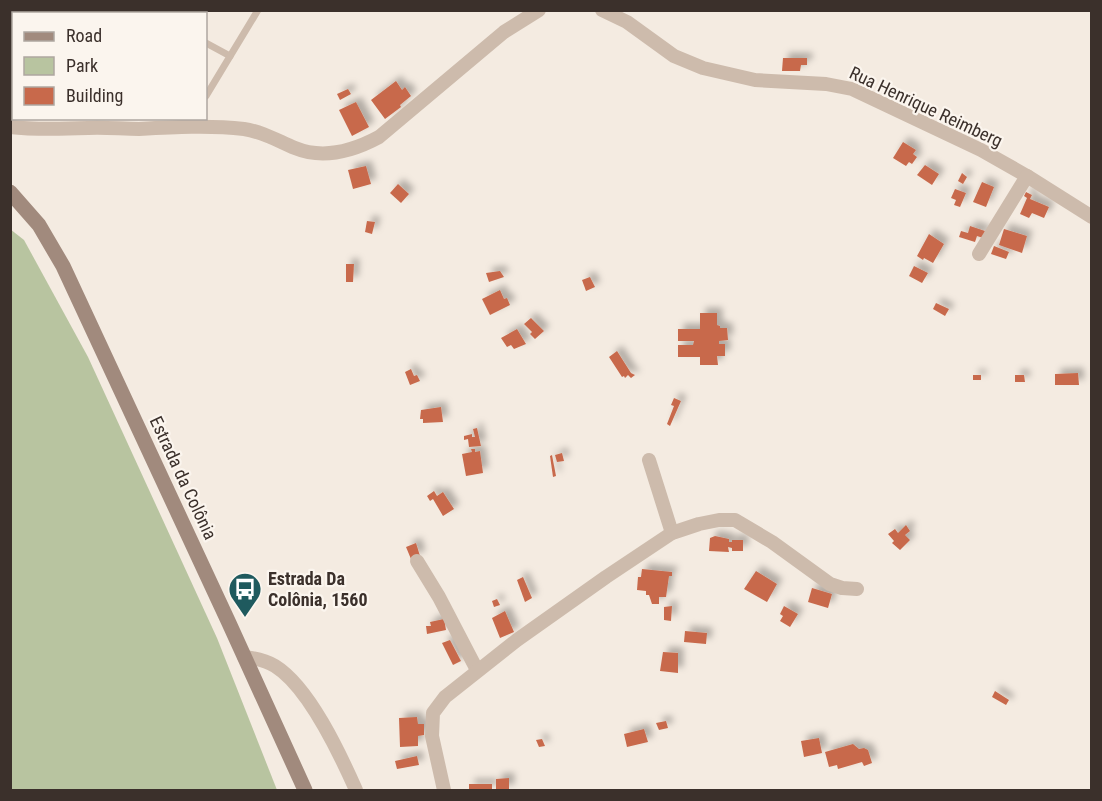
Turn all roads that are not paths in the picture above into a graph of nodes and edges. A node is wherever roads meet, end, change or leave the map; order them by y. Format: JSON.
{"nodes":[{"id":1,"x":538,"y":10,"type":"edge"},
{"id":2,"x":602,"y":10,"type":"edge"},
{"id":3,"x":256,"y":11,"type":"edge"},
{"id":4,"x":207,"y":44,"type":"edge"},
{"id":5,"x":230,"y":56,"type":"junction"},
{"id":6,"x":207,"y":94,"type":"edge"},
{"id":7,"x":189,"y":123,"type":"edge"},
{"id":8,"x":10,"y":126,"type":"edge"},
{"id":9,"x":1027,"y":176,"type":"junction"},
{"id":10,"x":10,"y":192,"type":"edge"},
{"id":11,"x":1092,"y":217,"type":"edge"},
{"id":12,"x":980,"y":254,"type":"dead end"},
{"id":13,"x":650,"y":459,"type":"dead end"},
{"id":14,"x":672,"y":533,"type":"junction"},
{"id":15,"x":417,"y":561,"type":"dead end"},
{"id":16,"x":857,"y":589,"type":"dead end"},
{"id":17,"x":244,"y":657,"type":"junction"},
{"id":18,"x":477,"y":670,"type":"junction"},
{"id":19,"x":305,"y":790,"type":"edge"},
{"id":20,"x":356,"y":790,"type":"edge"},
{"id":21,"x":444,"y":790,"type":"edge"}],
"edges":[{"from":1,"to":7,"type":"street"},
{"from":2,"to":9,"type":"street","name":"Rua Henrique Reimberg"},
{"from":3,"to":5,"type":"lane"},
{"from":4,"to":5,"type":"lane"},
{"from":5,"to":6,"type":"lane"},
{"from":7,"to":8,"type":"street"},
{"from":9,"to":11,"type":"street","name":"Rua Henrique Reimberg"},
{"from":9,"to":12,"type":"street"},
{"from":10,"to":17,"type":"main road","name":"Estrada da Colônia"},
{"from":13,"to":14,"type":"street"},
{"from":14,"to":16,"type":"street"},
{"from":14,"to":18,"type":"street"},
{"from":15,"to":18,"type":"street"},
{"from":17,"to":19,"type":"main road","name":"Estrada da Colônia"},
{"from":17,"to":20,"type":"street"},
{"from":18,"to":21,"type":"street"}]}
